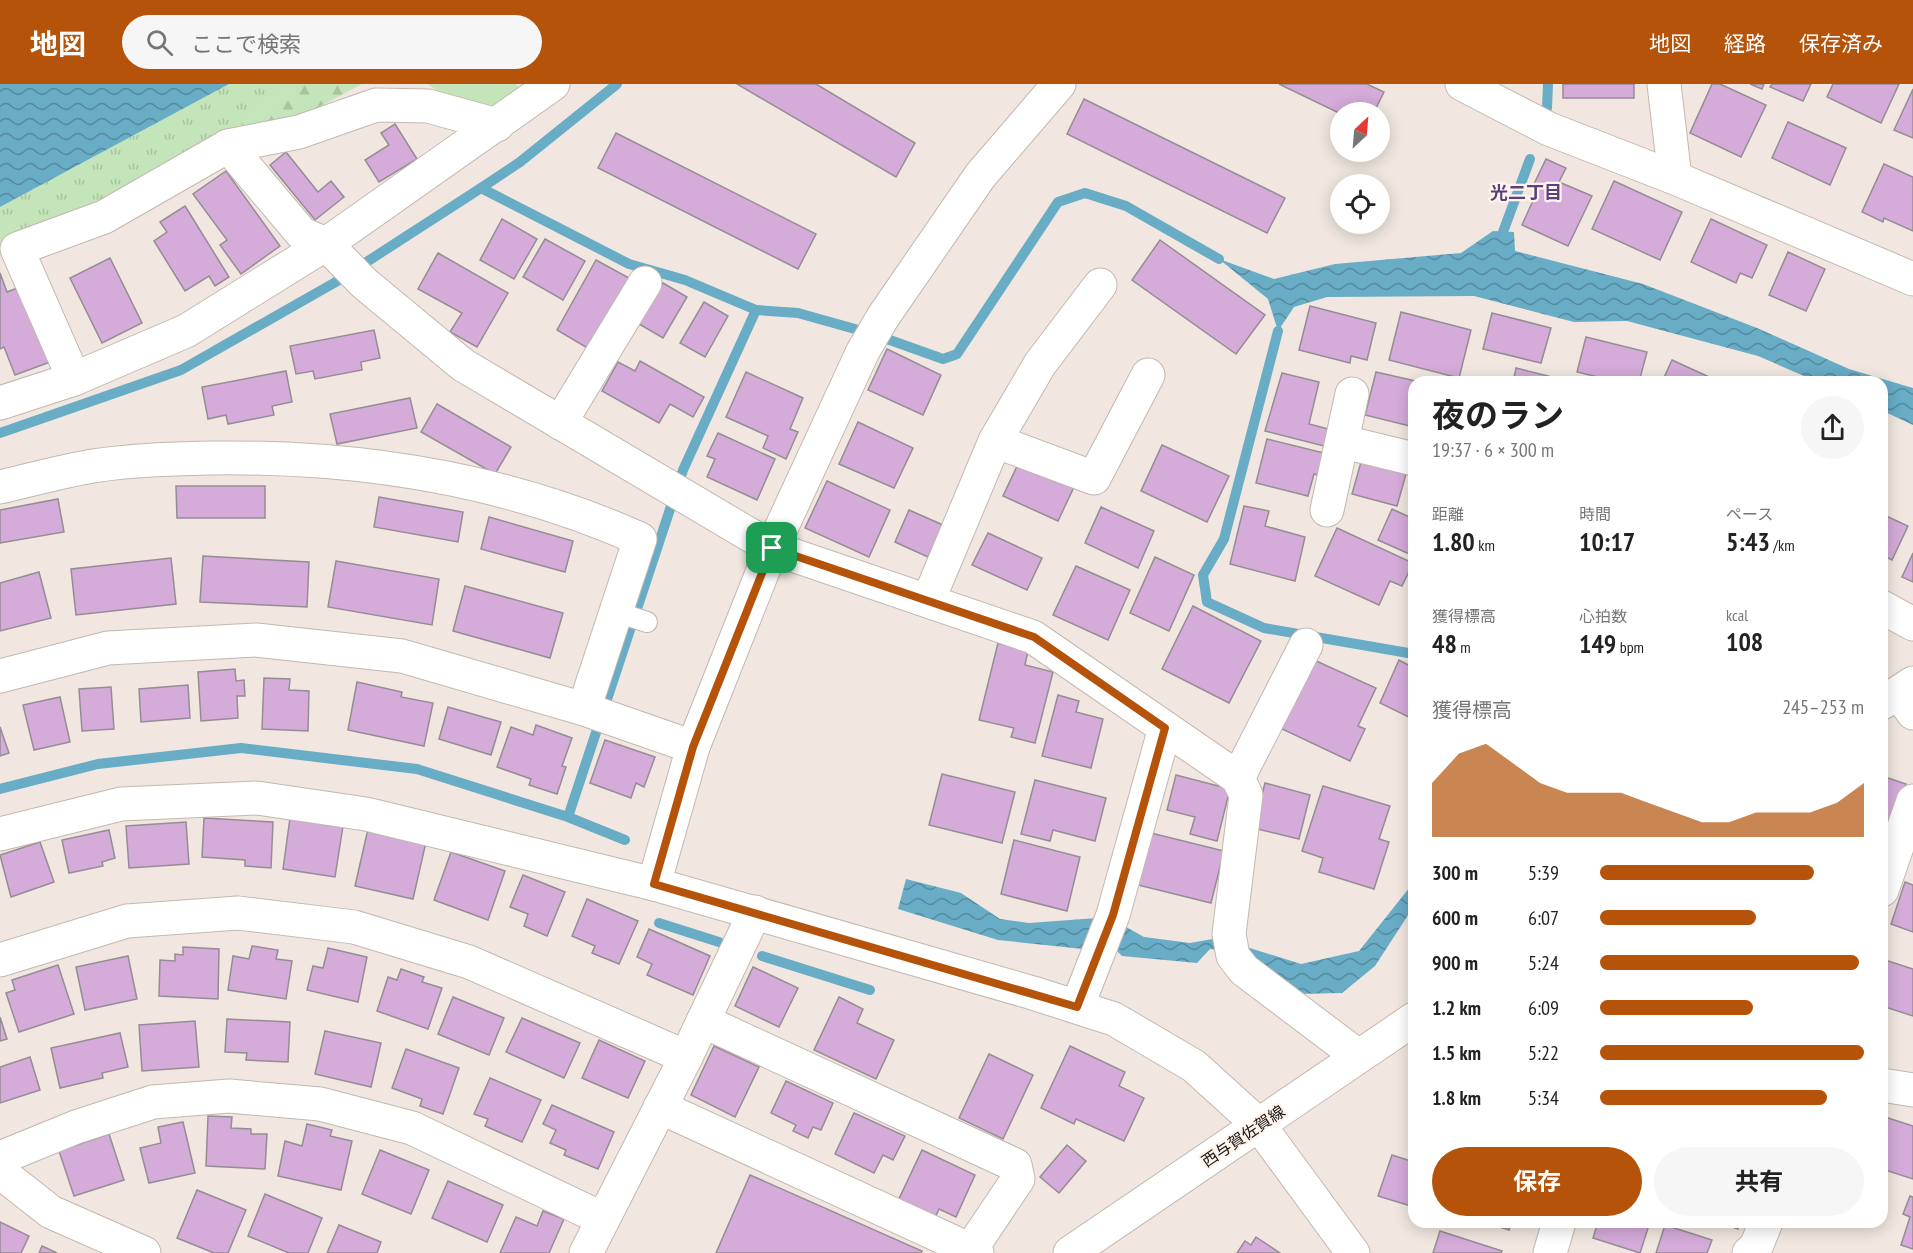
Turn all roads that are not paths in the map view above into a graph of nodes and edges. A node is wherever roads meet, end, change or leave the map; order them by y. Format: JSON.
{"nodes":[{"id":1,"x":553,"y":84,"type":"edge"},
{"id":2,"x":1059,"y":84,"type":"edge"},
{"id":3,"x":1462,"y":84,"type":"edge"},
{"id":4,"x":1664,"y":84,"type":"edge"},
{"id":5,"x":498,"y":125,"type":"junction"},
{"id":6,"x":228,"y":146,"type":"junction"},
{"id":7,"x":1675,"y":178,"type":"junction"},
{"id":8,"x":333,"y":251,"type":"junction"},
{"id":9,"x":9,"y":252,"type":"edge"},
{"id":10,"x":1913,"y":279,"type":"edge"},
{"id":11,"x":645,"y":283,"type":"dead end"},
{"id":12,"x":1100,"y":285,"type":"dead end"},
{"id":13,"x":1148,"y":375,"type":"dead end"},
{"id":14,"x":74,"y":379,"type":"junction"},
{"id":15,"x":1352,"y":394,"type":"dead end"},
{"id":16,"x":0,"y":403,"type":"edge"},
{"id":17,"x":560,"y":423,"type":"junction"},
{"id":18,"x":995,"y":441,"type":"junction"},
{"id":19,"x":1344,"y":442,"type":"junction"},
{"id":20,"x":1408,"y":458,"type":"edge"},
{"id":21,"x":0,"y":487,"type":"edge"},
{"id":22,"x":1327,"y":510,"type":"dead end"},
{"id":23,"x":772,"y":548,"type":"junction"},
{"id":24,"x":928,"y":601,"type":"junction"},
{"id":25,"x":1888,"y":610,"type":"edge"},
{"id":26,"x":616,"y":612,"type":"junction"},
{"id":27,"x":647,"y":622,"type":"dead end"},
{"id":28,"x":1913,"y":624,"type":"edge"},
{"id":29,"x":1306,"y":645,"type":"dead end"},
{"id":30,"x":0,"y":676,"type":"edge"},
{"id":31,"x":596,"y":713,"type":"junction"},
{"id":32,"x":1165,"y":728,"type":"junction"},
{"id":33,"x":693,"y":747,"type":"junction"},
{"id":34,"x":1238,"y":778,"type":"junction"},
{"id":35,"x":1913,"y":801,"type":"edge"},
{"id":36,"x":0,"y":834,"type":"edge"},
{"id":37,"x":1904,"y":856,"type":"edge"},
{"id":38,"x":1888,"y":881,"type":"edge"},
{"id":39,"x":654,"y":884,"type":"junction"},
{"id":40,"x":754,"y":912,"type":"junction"},
{"id":41,"x":0,"y":960,"type":"edge"},
{"id":42,"x":1077,"y":1007,"type":"junction"},
{"id":43,"x":703,"y":1021,"type":"junction"},
{"id":44,"x":1408,"y":1023,"type":"edge"},
{"id":45,"x":1358,"y":1056,"type":"junction"},
{"id":46,"x":686,"y":1057,"type":"junction"},
{"id":47,"x":1888,"y":1086,"type":"edge"},
{"id":48,"x":1913,"y":1090,"type":"edge"},
{"id":49,"x":660,"y":1107,"type":"junction"},
{"id":50,"x":1259,"y":1125,"type":"junction"},
{"id":51,"x":0,"y":1158,"type":"edge"},
{"id":52,"x":0,"y":1172,"type":"edge"},
{"id":53,"x":603,"y":1219,"type":"junction"},
{"id":54,"x":1557,"y":1228,"type":"edge"},
{"id":55,"x":974,"y":1251,"type":"edge"},
{"id":56,"x":144,"y":1253,"type":"edge"},
{"id":57,"x":586,"y":1253,"type":"edge"},
{"id":58,"x":1070,"y":1253,"type":"edge"},
{"id":59,"x":1353,"y":1253,"type":"edge"},
{"id":60,"x":1550,"y":1253,"type":"edge"}],
"edges":[{"from":1,"to":5,"type":"street"},
{"from":2,"to":23,"type":"street"},
{"from":3,"to":7,"type":"street"},
{"from":4,"to":7,"type":"street"},
{"from":5,"to":6,"type":"street"},
{"from":5,"to":8,"type":"street"},
{"from":6,"to":8,"type":"street"},
{"from":6,"to":9,"type":"street"},
{"from":7,"to":10,"type":"street"},
{"from":8,"to":14,"type":"street"},
{"from":8,"to":17,"type":"street"},
{"from":9,"to":14,"type":"street"},
{"from":11,"to":17,"type":"street"},
{"from":12,"to":18,"type":"street"},
{"from":13,"to":18,"type":"street"},
{"from":14,"to":16,"type":"street"},
{"from":15,"to":19,"type":"street"},
{"from":17,"to":23,"type":"street"},
{"from":18,"to":24,"type":"street"},
{"from":19,"to":20,"type":"street"},
{"from":19,"to":22,"type":"street"},
{"from":21,"to":26,"type":"street"},
{"from":23,"to":24,"type":"street"},
{"from":23,"to":33,"type":"street"},
{"from":24,"to":32,"type":"street"},
{"from":25,"to":28,"type":"street"},
{"from":26,"to":27,"type":"lane"},
{"from":26,"to":31,"type":"street"},
{"from":29,"to":34,"type":"street"},
{"from":30,"to":31,"type":"street"},
{"from":31,"to":33,"type":"street"},
{"from":32,"to":34,"type":"street"},
{"from":32,"to":42,"type":"street"},
{"from":33,"to":39,"type":"street"},
{"from":34,"to":45,"type":"street"},
{"from":35,"to":37,"type":"street"},
{"from":36,"to":39,"type":"street"},
{"from":37,"to":38,"type":"street"},
{"from":39,"to":40,"type":"street"},
{"from":40,"to":42,"type":"street"},
{"from":40,"to":43,"type":"street"},
{"from":41,"to":46,"type":"street"},
{"from":42,"to":50,"type":"street"},
{"from":43,"to":46,"type":"street"},
{"from":43,"to":55,"type":"street"},
{"from":44,"to":45,"type":"street","name":"西与賀佐賀線"},
{"from":45,"to":50,"type":"street","name":"西与賀佐賀線"},
{"from":46,"to":49,"type":"street"},
{"from":47,"to":48,"type":"street"},
{"from":49,"to":53,"type":"street"},
{"from":49,"to":55,"type":"street"},
{"from":50,"to":58,"type":"street","name":"西与賀佐賀線"},
{"from":50,"to":59,"type":"street"},
{"from":51,"to":53,"type":"street"},
{"from":52,"to":56,"type":"street"},
{"from":53,"to":57,"type":"street"},
{"from":54,"to":60,"type":"street"}]}
